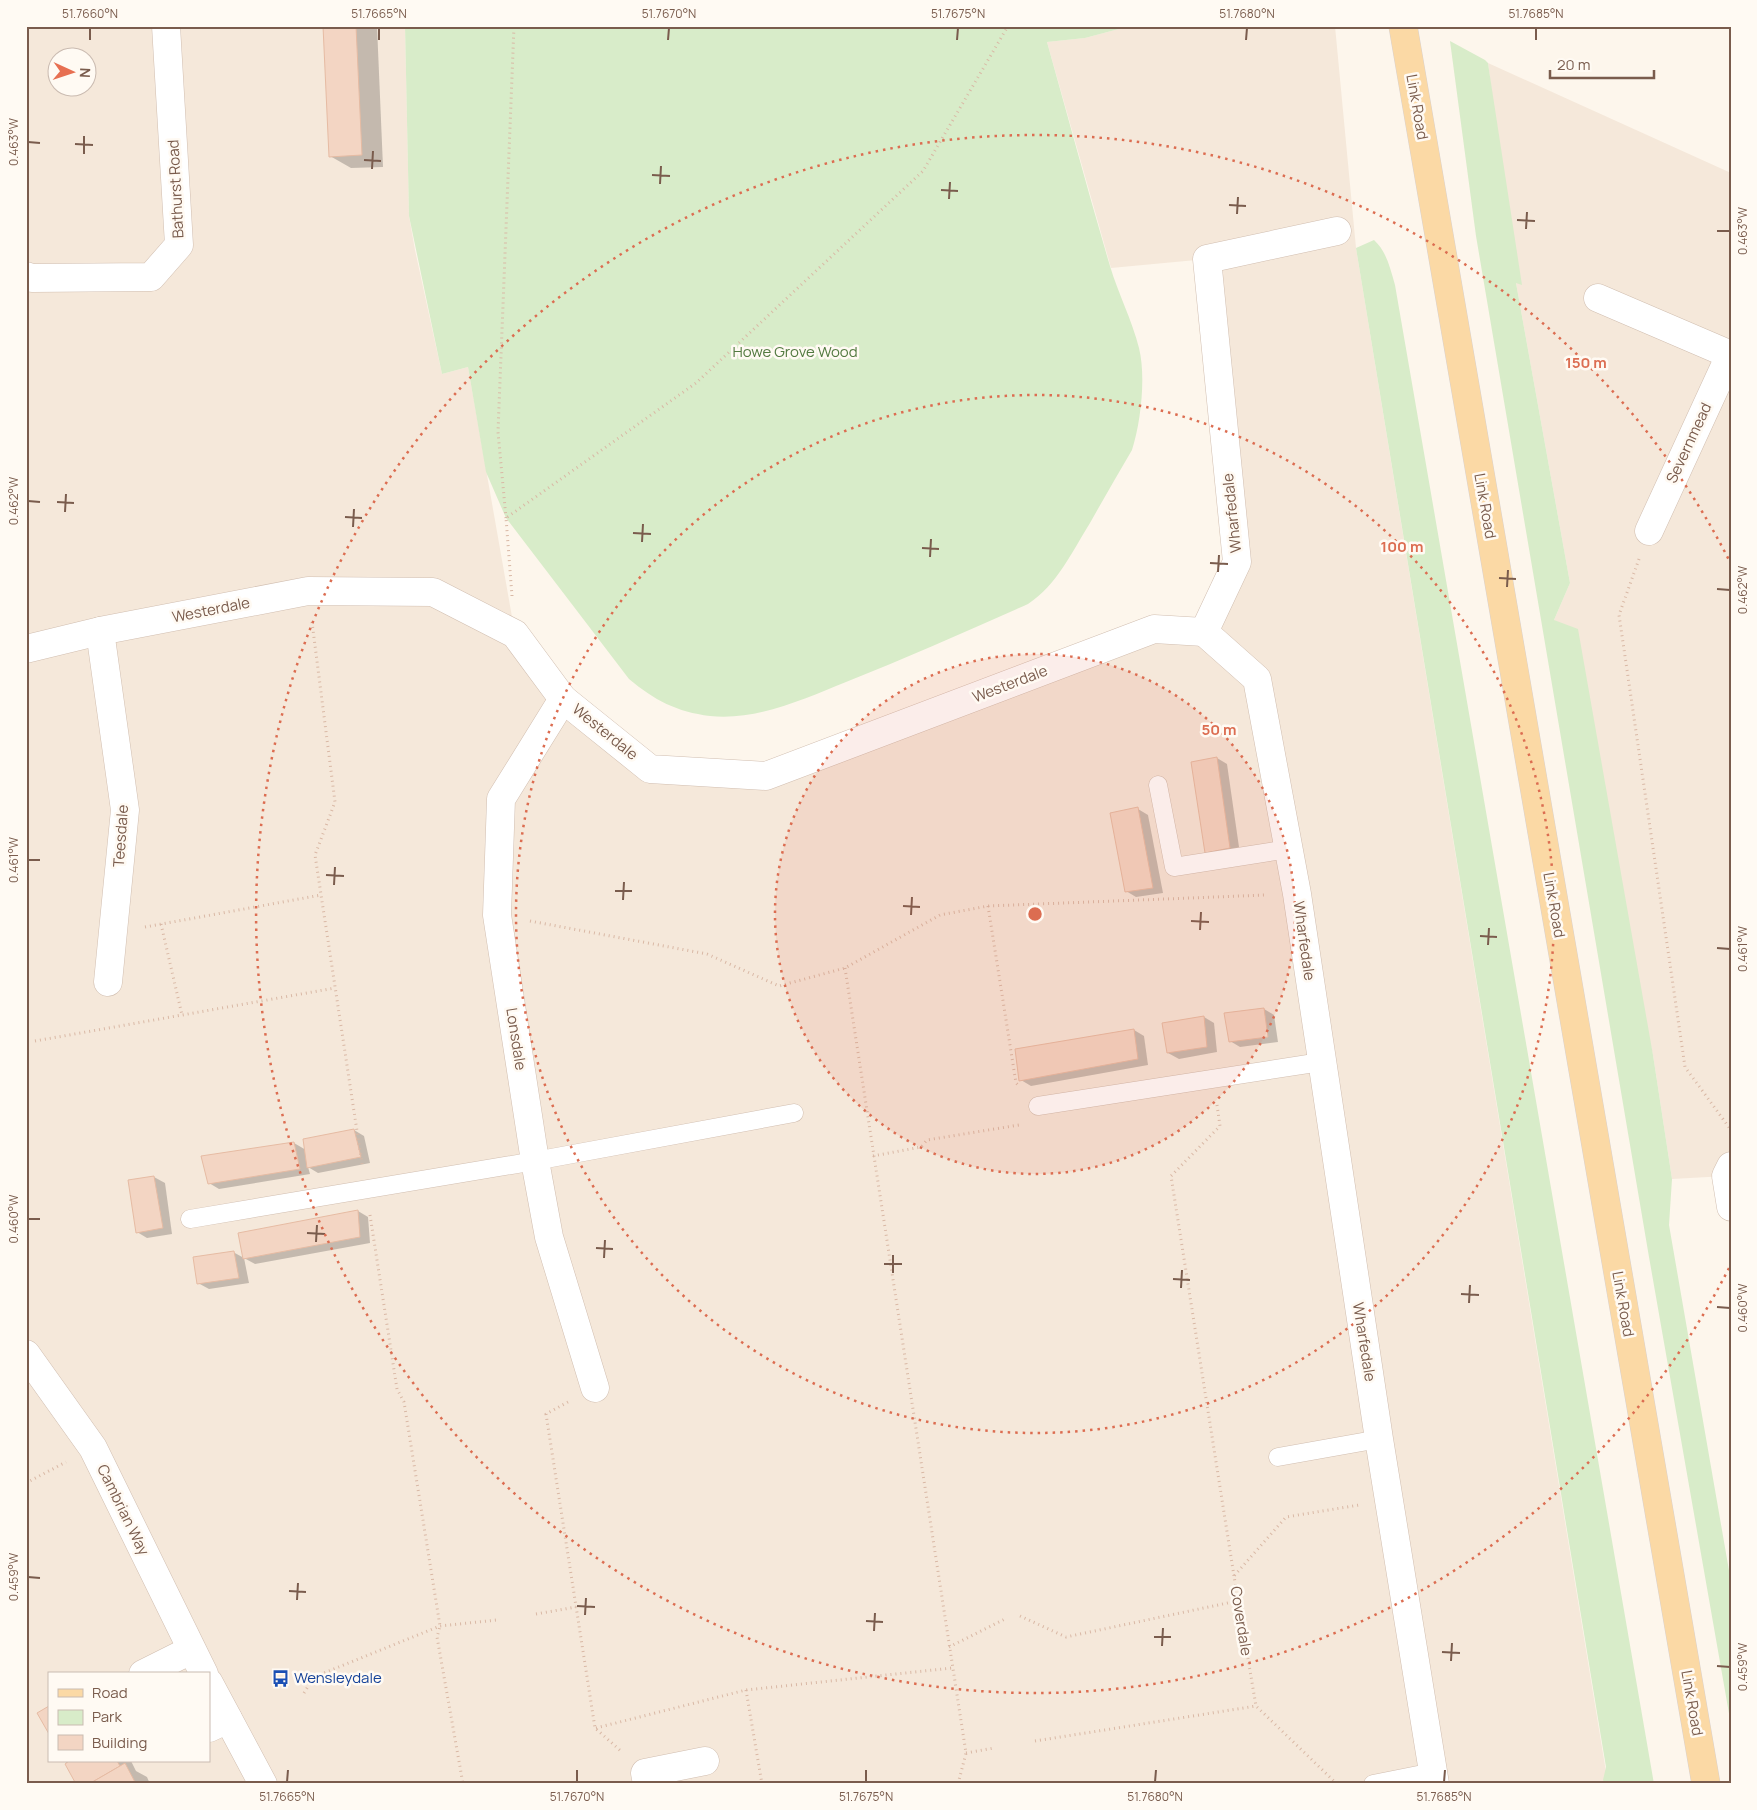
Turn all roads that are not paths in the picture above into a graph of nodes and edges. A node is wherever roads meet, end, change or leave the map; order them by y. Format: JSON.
{"nodes":[{"id":1,"x":166,"y":26,"type":"edge"},
{"id":2,"x":1403,"y":26,"type":"edge"},
{"id":3,"x":1337,"y":231,"type":"dead end"},
{"id":4,"x":26,"y":276,"type":"edge"},
{"id":5,"x":1598,"y":298,"type":"dead end"},
{"id":6,"x":1730,"y":355,"type":"edge"},
{"id":7,"x":1649,"y":531,"type":"road end"},
{"id":8,"x":100,"y":631,"type":"junction"},
{"id":9,"x":1204,"y":632,"type":"junction"},
{"id":10,"x":26,"y":648,"type":"edge"},
{"id":11,"x":563,"y":699,"type":"junction"},
{"id":12,"x":1158,"y":785,"type":"dead end"},
{"id":13,"x":1288,"y":849,"type":"junction"},
{"id":14,"x":108,"y":982,"type":"dead end"},
{"id":15,"x":1321,"y":1062,"type":"junction"},
{"id":16,"x":1038,"y":1106,"type":"road end"},
{"id":17,"x":794,"y":1113,"type":"dead end"},
{"id":18,"x":535,"y":1161,"type":"junction"},
{"id":19,"x":1731,"y":1166,"type":"edge"},
{"id":20,"x":1731,"y":1207,"type":"edge"},
{"id":21,"x":190,"y":1219,"type":"dead end"},
{"id":22,"x":26,"y":1354,"type":"edge"},
{"id":23,"x":595,"y":1388,"type":"road end"},
{"id":24,"x":1379,"y":1439,"type":"junction"},
{"id":25,"x":1278,"y":1458,"type":"dead end"},
{"id":26,"x":191,"y":1650,"type":"junction"},
{"id":27,"x":147,"y":1672,"type":"edge"},
{"id":28,"x":203,"y":1672,"type":"edge"},
{"id":29,"x":210,"y":1688,"type":"edge"},
{"id":30,"x":218,"y":1724,"type":"edge"},
{"id":31,"x":705,"y":1761,"type":"dead end"},
{"id":32,"x":1434,"y":1778,"type":"edge"},
{"id":33,"x":646,"y":1779,"type":"edge"},
{"id":34,"x":263,"y":1784,"type":"edge"},
{"id":35,"x":1373,"y":1784,"type":"edge"},
{"id":36,"x":1706,"y":1784,"type":"edge"}],
"edges":[{"from":1,"to":4,"type":"street","name":"Bathurst Road"},
{"from":2,"to":36,"type":"main road","name":"Link Road"},
{"from":3,"to":9,"type":"street","name":"Wharfedale"},
{"from":5,"to":6,"type":"street","name":"Severnmead"},
{"from":6,"to":7,"type":"street","name":"Severnmead"},
{"from":8,"to":10,"type":"street","name":"Westerdale"},
{"from":8,"to":11,"type":"street","name":"Westerdale"},
{"from":8,"to":14,"type":"street","name":"Teesdale"},
{"from":9,"to":11,"type":"street","name":"Westerdale"},
{"from":9,"to":13,"type":"street","name":"Wharfedale"},
{"from":11,"to":18,"type":"street","name":"Lonsdale"},
{"from":12,"to":13,"type":"lane"},
{"from":13,"to":15,"type":"street","name":"Wharfedale"},
{"from":15,"to":16,"type":"lane"},
{"from":15,"to":24,"type":"street","name":"Wharfedale"},
{"from":17,"to":18,"type":"lane"},
{"from":18,"to":21,"type":"lane"},
{"from":18,"to":23,"type":"street","name":"Lonsdale"},
{"from":19,"to":20,"type":"street"},
{"from":22,"to":26,"type":"street","name":"Cambrian Way"},
{"from":24,"to":25,"type":"lane"},
{"from":24,"to":32,"type":"street","name":"Wharfedale"},
{"from":26,"to":27,"type":"street"},
{"from":26,"to":28,"type":"street","name":"Cambrian Way"},
{"from":29,"to":30,"type":"street"},
{"from":30,"to":34,"type":"street"},
{"from":31,"to":33,"type":"street"},
{"from":32,"to":35,"type":"lane"}]}
